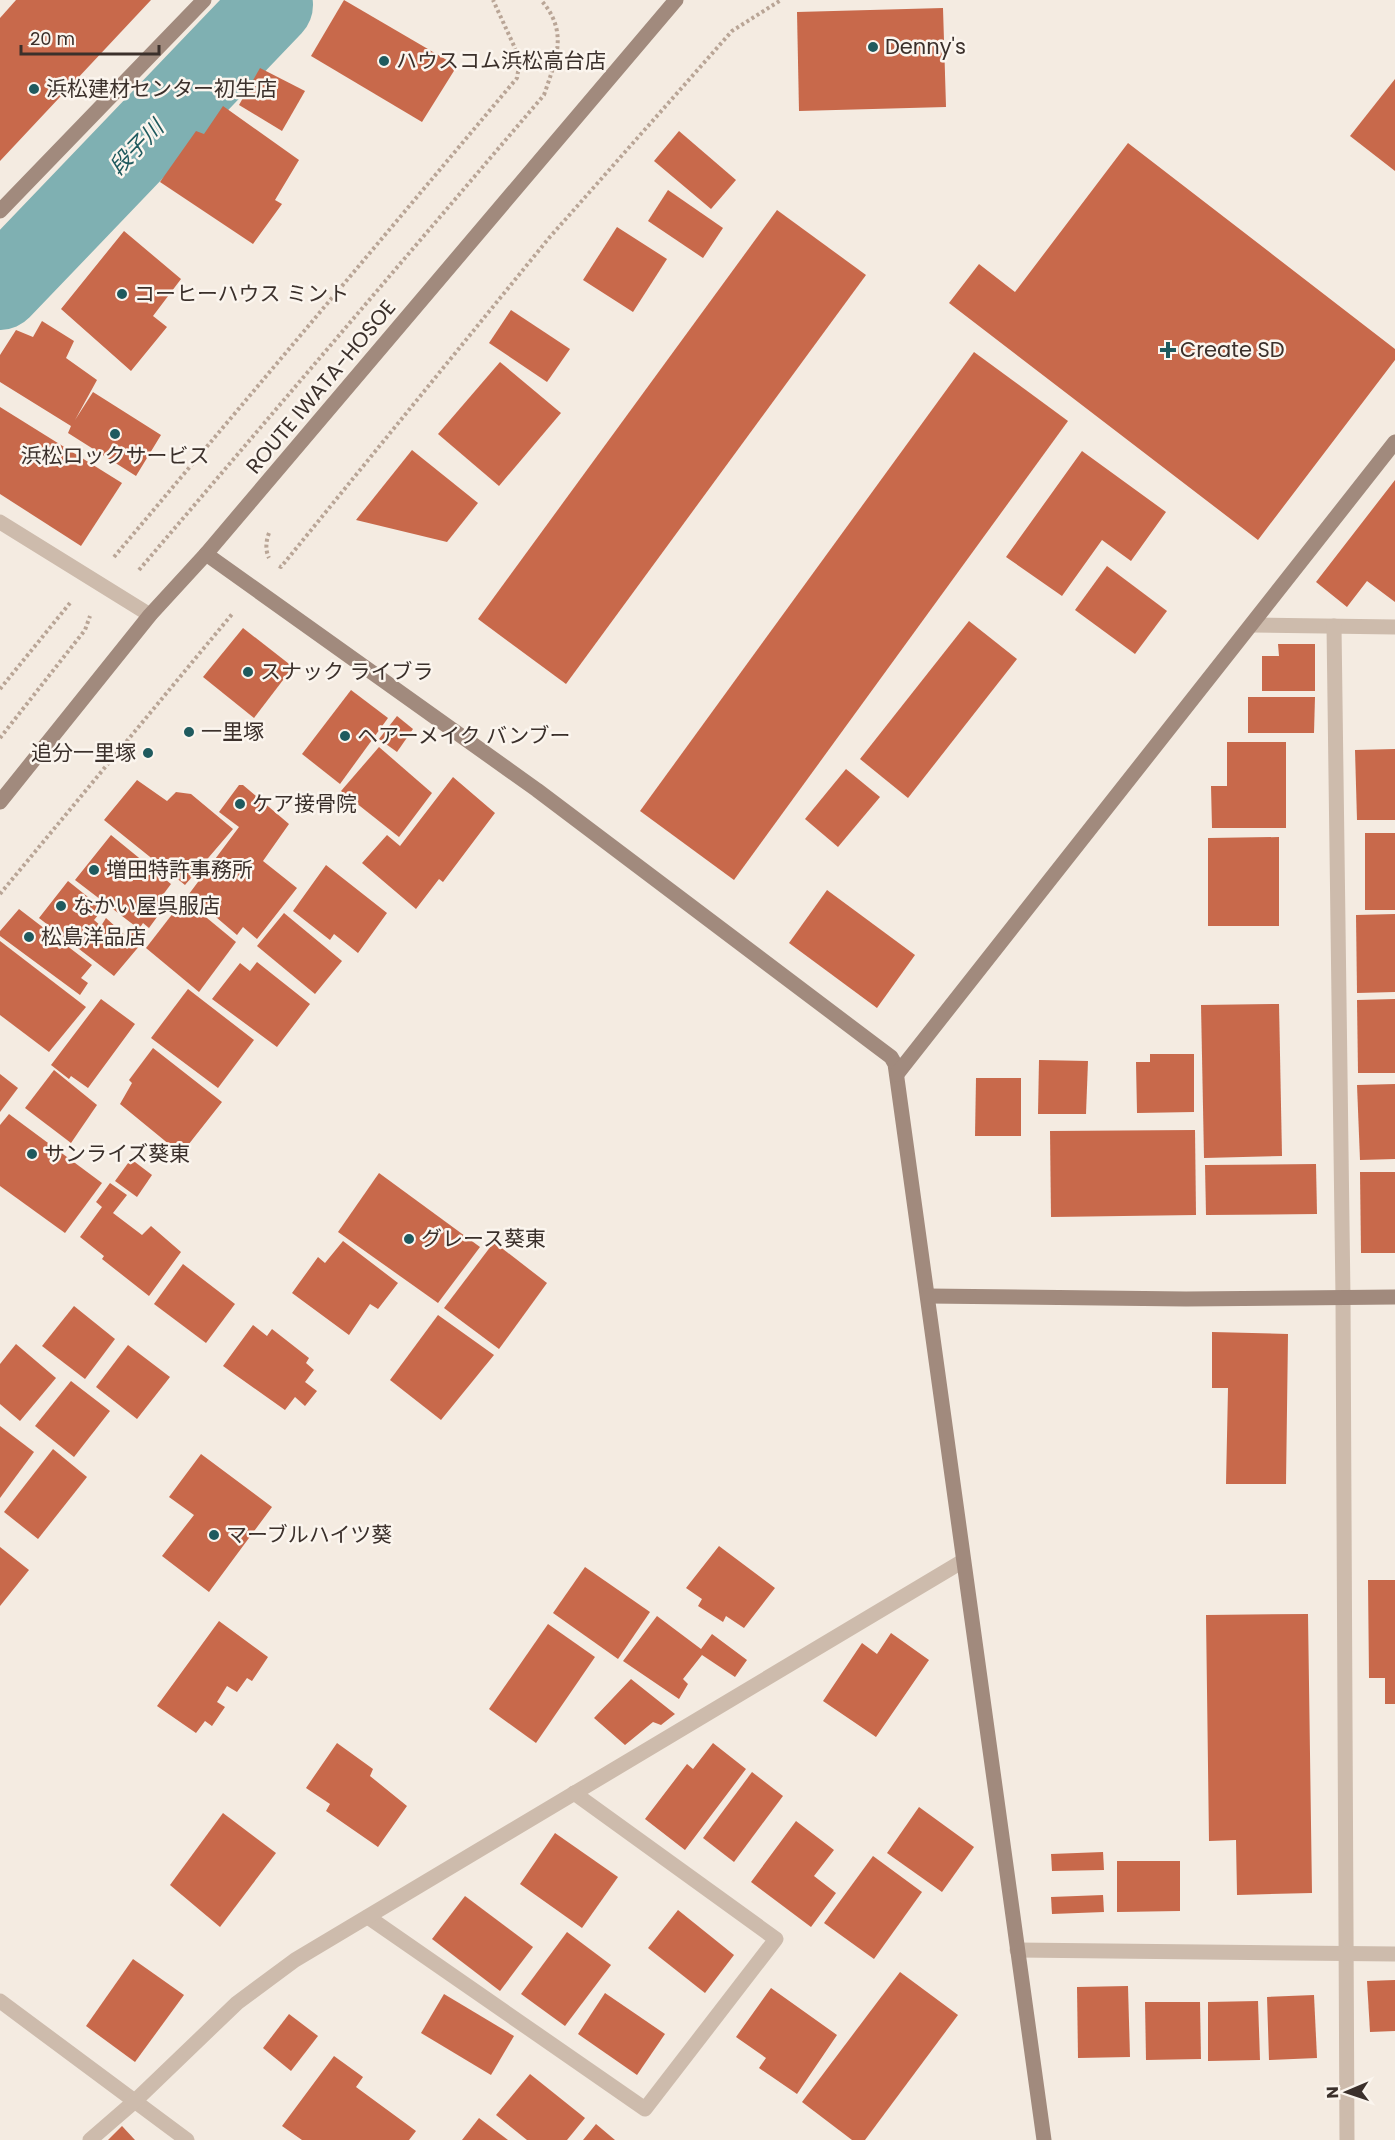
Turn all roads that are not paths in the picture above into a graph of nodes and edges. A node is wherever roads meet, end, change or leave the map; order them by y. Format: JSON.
{"nodes":[{"id":1,"x":204,"y":0,"type":"edge"},
{"id":2,"x":676,"y":0,"type":"edge"},
{"id":3,"x":0,"y":211,"type":"edge"},
{"id":4,"x":1395,"y":442,"type":"edge"},
{"id":5,"x":0,"y":522,"type":"edge"},
{"id":6,"x":206,"y":554,"type":"junction"},
{"id":7,"x":150,"y":615,"type":"junction"},
{"id":8,"x":1252,"y":625,"type":"junction"},
{"id":9,"x":1334,"y":626,"type":"junction"},
{"id":10,"x":1395,"y":627,"type":"edge"},
{"id":11,"x":0,"y":802,"type":"edge"},
{"id":12,"x":897,"y":1074,"type":"junction"},
{"id":13,"x":928,"y":1296,"type":"junction"},
{"id":14,"x":1395,"y":1297,"type":"edge"},
{"id":15,"x":1343,"y":1298,"type":"junction"},
{"id":16,"x":963,"y":1561,"type":"junction"},
{"id":17,"x":574,"y":1793,"type":"junction"},
{"id":18,"x":368,"y":1917,"type":"junction"},
{"id":19,"x":1017,"y":1950,"type":"junction"},
{"id":20,"x":1348,"y":1954,"type":"junction"},
{"id":21,"x":1395,"y":1954,"type":"edge"},
{"id":22,"x":0,"y":2001,"type":"edge"},
{"id":23,"x":135,"y":2101,"type":"junction"},
{"id":24,"x":90,"y":2140,"type":"edge"},
{"id":25,"x":187,"y":2140,"type":"edge"},
{"id":26,"x":1044,"y":2140,"type":"edge"},
{"id":27,"x":1347,"y":2140,"type":"edge"}],
"edges":[{"from":1,"to":3,"type":"street"},
{"from":2,"to":6,"type":"street","name":"ROUTE IWATA-HOSOE"},
{"from":4,"to":8,"type":"street"},
{"from":5,"to":7,"type":"street"},
{"from":6,"to":7,"type":"street","name":"ROUTE IWATA-HOSOE"},
{"from":6,"to":12,"type":"street"},
{"from":7,"to":11,"type":"street","name":"ROUTE IWATA-HOSOE"},
{"from":8,"to":9,"type":"street"},
{"from":8,"to":12,"type":"street"},
{"from":9,"to":10,"type":"street"},
{"from":9,"to":15,"type":"street"},
{"from":12,"to":13,"type":"street"},
{"from":13,"to":15,"type":"street"},
{"from":13,"to":16,"type":"street"},
{"from":14,"to":15,"type":"street"},
{"from":15,"to":20,"type":"street"},
{"from":16,"to":17,"type":"street"},
{"from":16,"to":19,"type":"street"},
{"from":17,"to":18,"type":"street"},
{"from":17,"to":18,"type":"street"},
{"from":18,"to":23,"type":"street"},
{"from":19,"to":20,"type":"street"},
{"from":19,"to":26,"type":"street"},
{"from":20,"to":21,"type":"street"},
{"from":20,"to":27,"type":"street"},
{"from":22,"to":23,"type":"street"},
{"from":23,"to":24,"type":"street"},
{"from":23,"to":25,"type":"street"}]}
